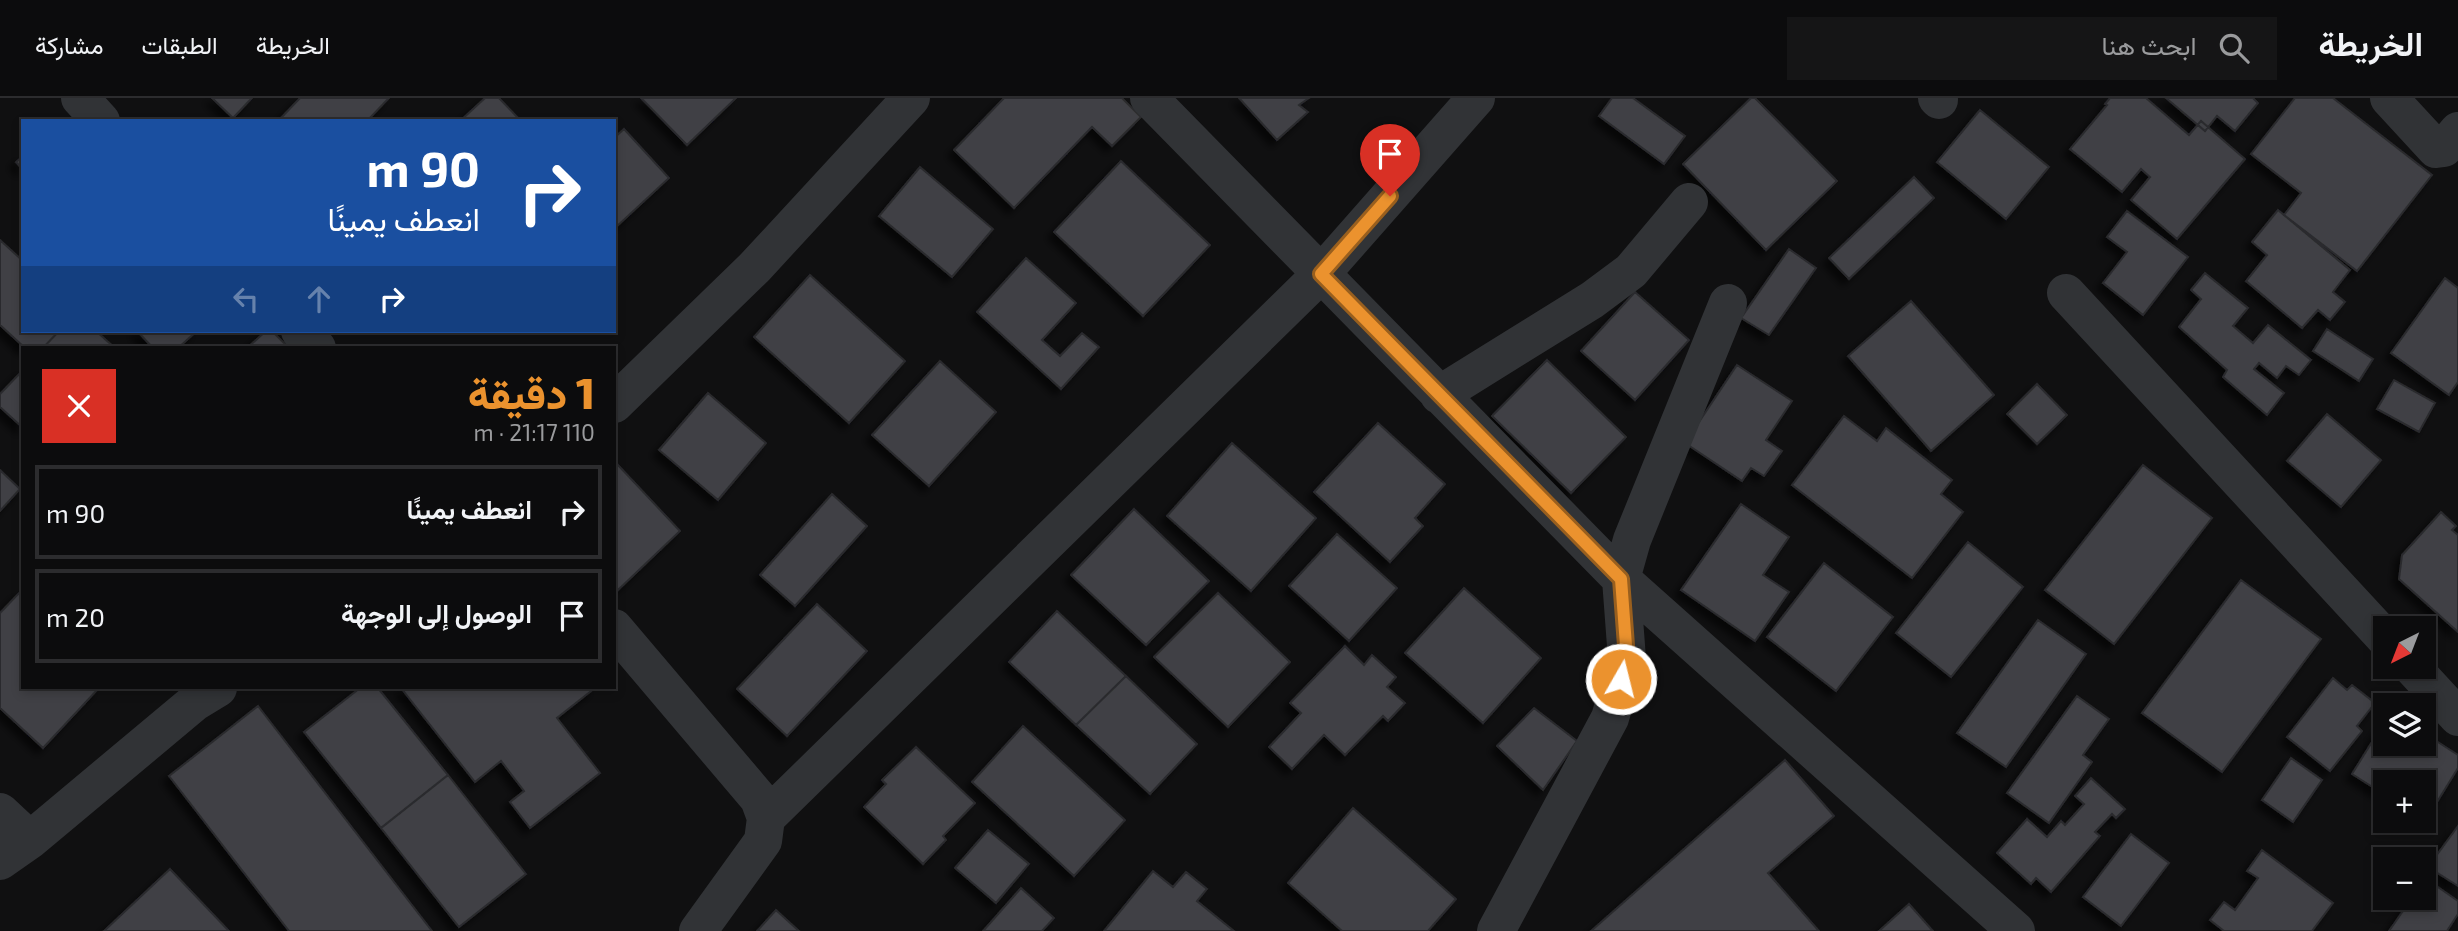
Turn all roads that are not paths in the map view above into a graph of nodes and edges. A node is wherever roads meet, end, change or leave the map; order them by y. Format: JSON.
{"nodes":[{"id":1,"x":80,"y":98,"type":"edge"},
{"id":2,"x":1149,"y":98,"type":"edge"},
{"id":3,"x":1476,"y":98,"type":"edge"},
{"id":4,"x":2389,"y":98,"type":"edge"},
{"id":5,"x":901,"y":101,"type":"edge"},
{"id":6,"x":100,"y":119,"type":"edge"},
{"id":7,"x":2458,"y":131,"type":"edge"},
{"id":8,"x":1689,"y":202,"type":"dead end"},
{"id":9,"x":1321,"y":274,"type":"junction"},
{"id":10,"x":2066,"y":293,"type":"dead end"},
{"id":11,"x":1727,"y":303,"type":"dead end"},
{"id":12,"x":302,"y":333,"type":"edge"},
{"id":13,"x":315,"y":346,"type":"edge"},
{"id":14,"x":1439,"y":395,"type":"junction"},
{"id":15,"x":616,"y":402,"type":"edge"},
{"id":16,"x":1621,"y":579,"type":"junction"},
{"id":17,"x":2373,"y":625,"type":"edge"},
{"id":18,"x":616,"y":630,"type":"edge"},
{"id":19,"x":2423,"y":679,"type":"edge"},
{"id":20,"x":216,"y":689,"type":"edge"},
{"id":21,"x":2458,"y":717,"type":"edge"},
{"id":22,"x":0,"y":812,"type":"edge"},
{"id":23,"x":766,"y":818,"type":"junction"},
{"id":24,"x":15,"y":850,"type":"edge"},
{"id":25,"x":698,"y":931,"type":"edge"},
{"id":26,"x":1496,"y":931,"type":"edge"},
{"id":27,"x":2016,"y":931,"type":"edge"}],
"edges":[{"from":1,"to":6,"type":"street"},
{"from":2,"to":9,"type":"street"},
{"from":3,"to":9,"type":"street"},
{"from":4,"to":7,"type":"street"},
{"from":5,"to":15,"type":"street"},
{"from":8,"to":14,"type":"street"},
{"from":9,"to":14,"type":"street"},
{"from":9,"to":23,"type":"street"},
{"from":10,"to":17,"type":"street"},
{"from":11,"to":16,"type":"street"},
{"from":12,"to":13,"type":"street"},
{"from":14,"to":16,"type":"street"},
{"from":16,"to":26,"type":"street"},
{"from":16,"to":27,"type":"street"},
{"from":18,"to":23,"type":"street"},
{"from":19,"to":21,"type":"street"},
{"from":20,"to":24,"type":"street"},
{"from":22,"to":24,"type":"street"},
{"from":23,"to":25,"type":"street"}]}
